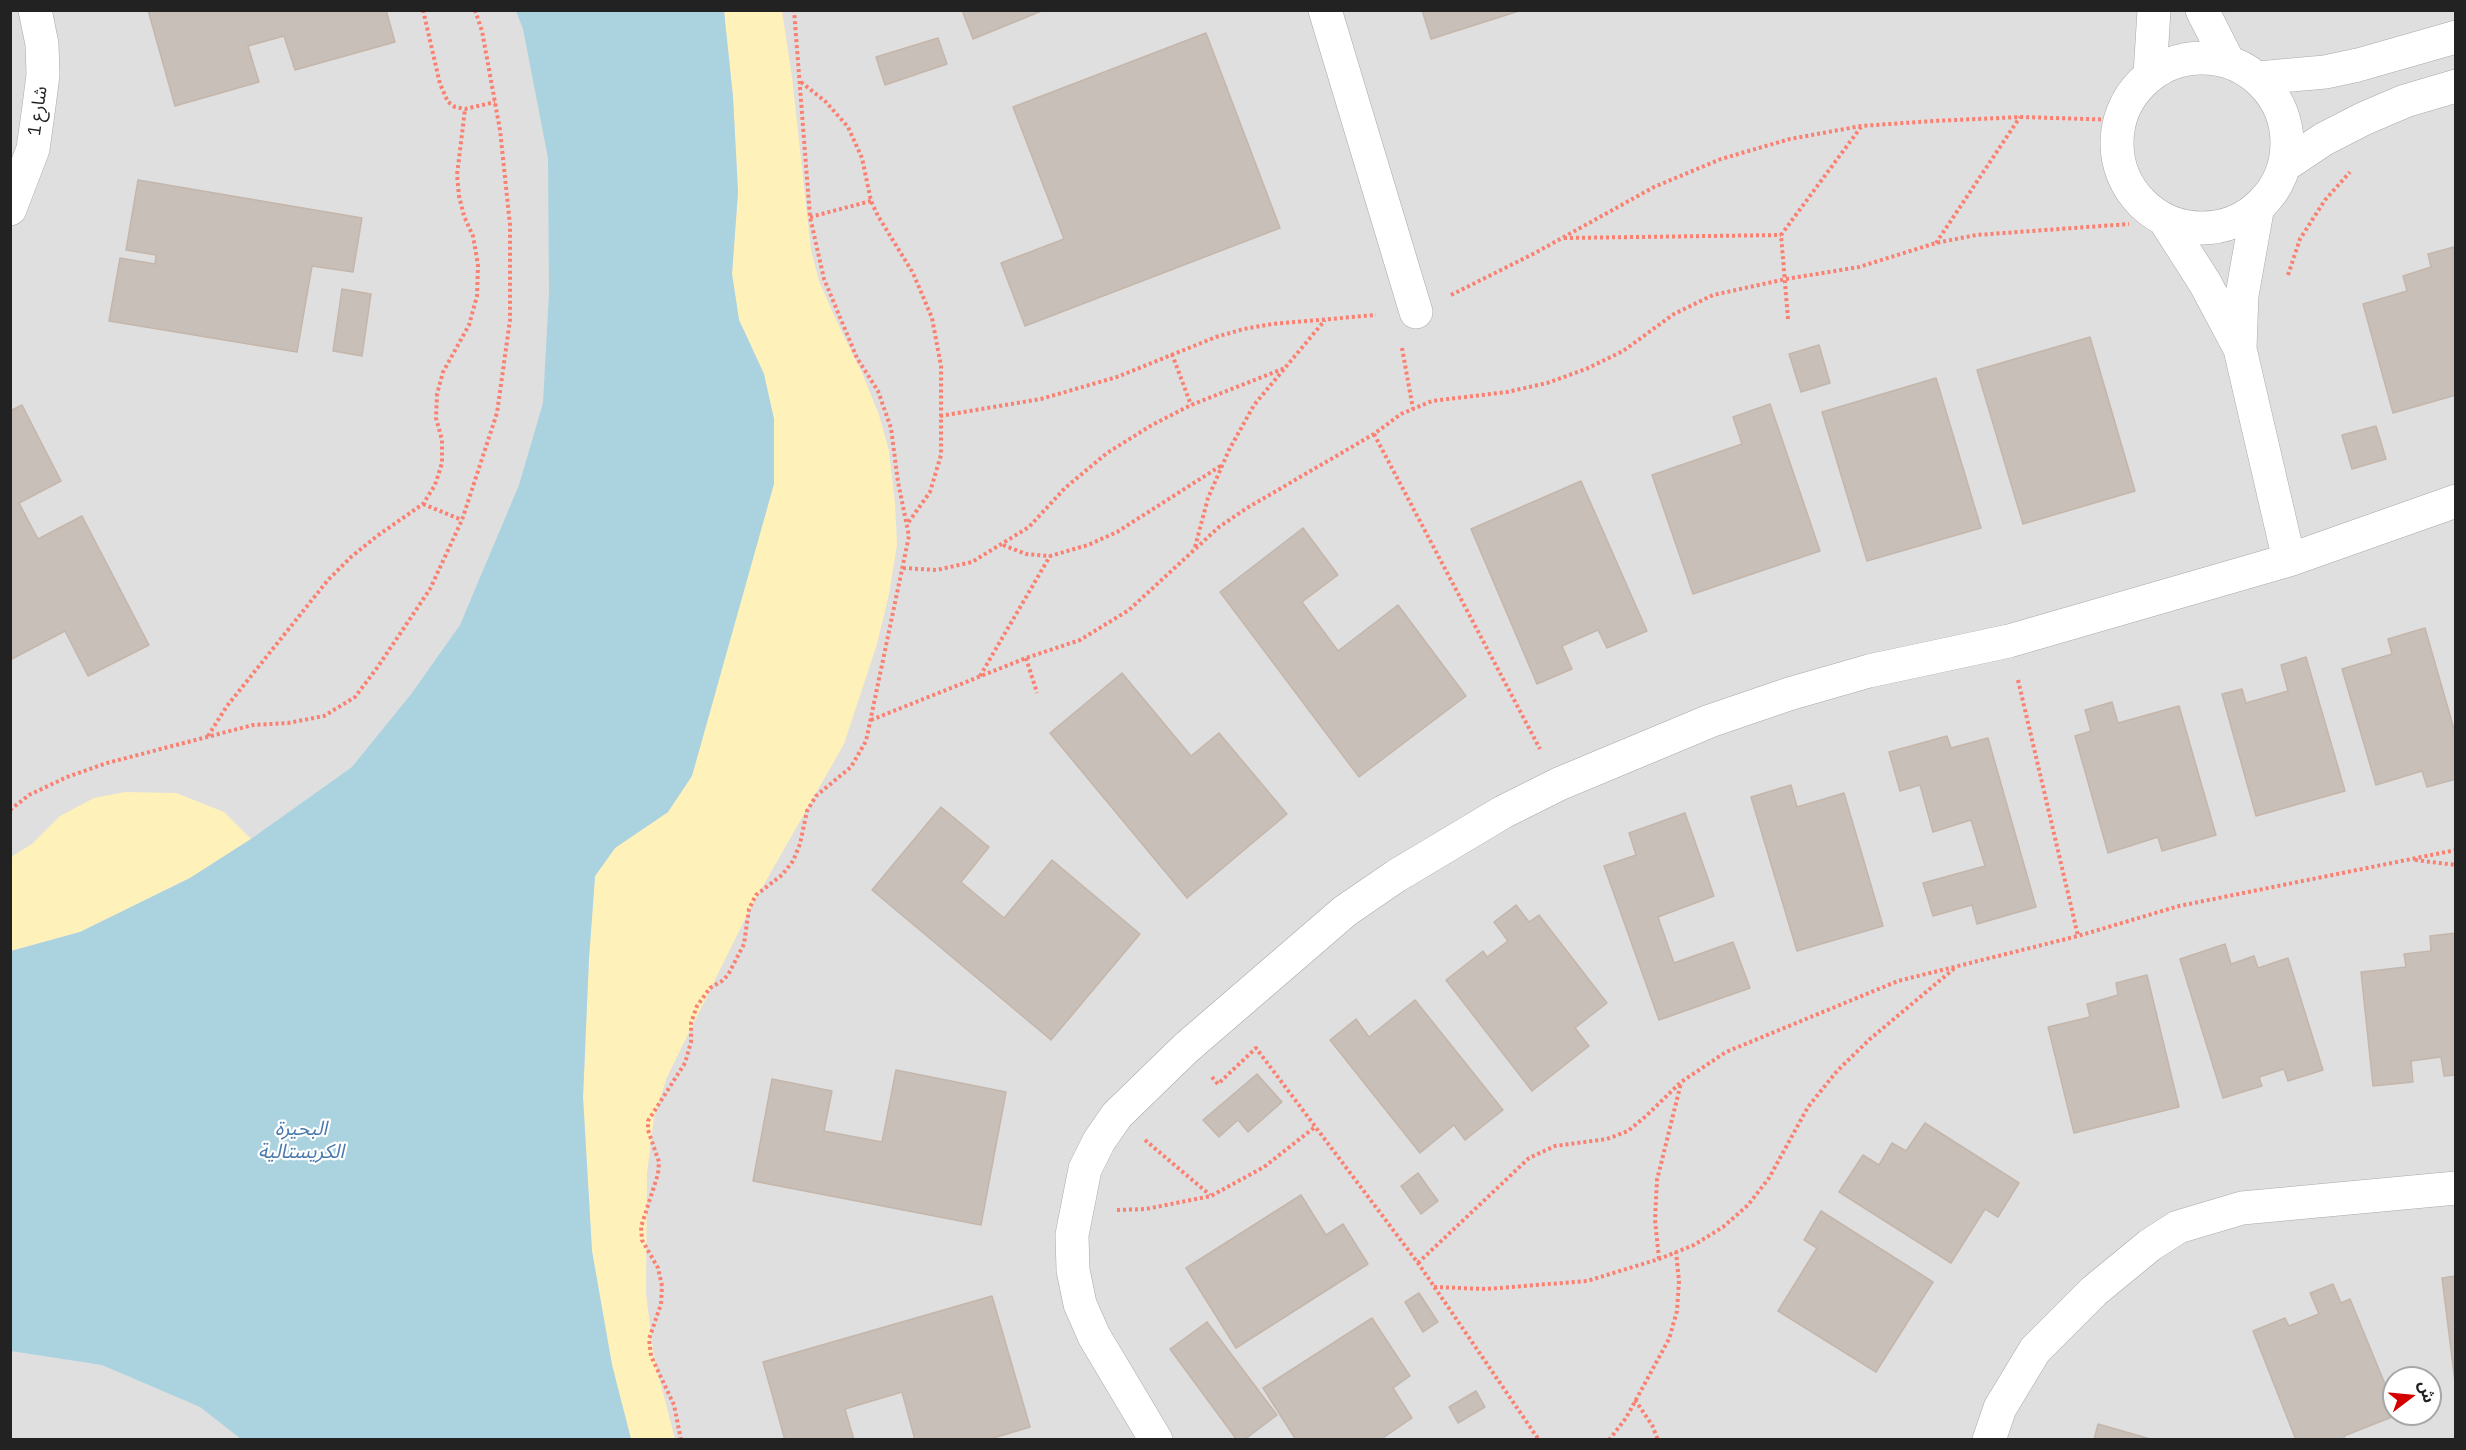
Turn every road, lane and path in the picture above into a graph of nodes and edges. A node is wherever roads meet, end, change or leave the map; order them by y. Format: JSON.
{"nodes":[{"id":1,"x":35,"y":10,"type":"edge"},
{"id":2,"x":423,"y":10,"type":"edge"},
{"id":3,"x":475,"y":10,"type":"edge"},
{"id":4,"x":794,"y":10,"type":"edge"},
{"id":5,"x":1325,"y":10,"type":"edge"},
{"id":6,"x":2154,"y":10,"type":"edge"},
{"id":7,"x":2202,"y":10,"type":"edge"},
{"id":8,"x":2456,"y":37,"type":"edge"},
{"id":9,"x":2228,"y":61,"type":"junction"},
{"id":10,"x":2150,"y":75,"type":"junction"},
{"id":11,"x":2258,"y":78,"type":"junction"},
{"id":12,"x":800,"y":81,"type":"junction"},
{"id":13,"x":2456,"y":86,"type":"edge"},
{"id":14,"x":495,"y":102,"type":"junction"},
{"id":15,"x":465,"y":109,"type":"junction"},
{"id":16,"x":2021,"y":117,"type":"junction"},
{"id":17,"x":2119,"y":120,"type":"junction"},
{"id":18,"x":1861,"y":126,"type":"junction"},
{"id":19,"x":2285,"y":165,"type":"junction"},
{"id":20,"x":2351,"y":171,"type":"dead end"},
{"id":21,"x":871,"y":201,"type":"junction"},
{"id":22,"x":10,"y":209,"type":"edge"},
{"id":23,"x":2257,"y":211,"type":"junction"},
{"id":24,"x":810,"y":217,"type":"junction"},
{"id":25,"x":2166,"y":222,"type":"junction"},
{"id":26,"x":1781,"y":235,"type":"junction"},
{"id":27,"x":1563,"y":238,"type":"junction"},
{"id":28,"x":1936,"y":243,"type":"junction"},
{"id":29,"x":1786,"y":279,"type":"junction"},
{"id":30,"x":2285,"y":283,"type":"dead end"},
{"id":31,"x":1406,"y":313,"type":"junction"},
{"id":32,"x":1325,"y":319,"type":"junction"},
{"id":33,"x":1788,"y":319,"type":"dead end"},
{"id":34,"x":2240,"y":349,"type":"junction"},
{"id":35,"x":1172,"y":354,"type":"junction"},
{"id":36,"x":1285,"y":368,"type":"junction"},
{"id":37,"x":1191,"y":405,"type":"junction"},
{"id":38,"x":1413,"y":410,"type":"junction"},
{"id":39,"x":940,"y":416,"type":"junction"},
{"id":40,"x":1374,"y":434,"type":"junction"},
{"id":41,"x":1222,"y":465,"type":"junction"},
{"id":42,"x":2456,"y":501,"type":"edge"},
{"id":43,"x":423,"y":504,"type":"junction"},
{"id":44,"x":462,"y":520,"type":"junction"},
{"id":45,"x":908,"y":524,"type":"junction"},
{"id":46,"x":1002,"y":544,"type":"junction"},
{"id":47,"x":1195,"y":548,"type":"junction"},
{"id":48,"x":1050,"y":556,"type":"junction"},
{"id":49,"x":2289,"y":560,"type":"junction"},
{"id":50,"x":903,"y":568,"type":"junction"},
{"id":51,"x":2009,"y":641,"type":"junction"},
{"id":52,"x":1026,"y":658,"type":"junction"},
{"id":53,"x":980,"y":676,"type":"junction"},
{"id":54,"x":1037,"y":693,"type":"dead end"},
{"id":55,"x":870,"y":720,"type":"junction"},
{"id":56,"x":207,"y":735,"type":"junction"},
{"id":57,"x":1559,"y":784,"type":"junction"},
{"id":58,"x":10,"y":810,"type":"edge"},
{"id":59,"x":2456,"y":850,"type":"edge"},
{"id":60,"x":2412,"y":860,"type":"junction"},
{"id":61,"x":2456,"y":865,"type":"edge"},
{"id":62,"x":2078,"y":936,"type":"junction"},
{"id":63,"x":1957,"y":966,"type":"junction"},
{"id":64,"x":1186,"y":1048,"type":"junction"},
{"id":65,"x":1681,"y":1082,"type":"junction"},
{"id":66,"x":1117,"y":1115,"type":"junction"},
{"id":67,"x":1315,"y":1127,"type":"junction"},
{"id":68,"x":2456,"y":1188,"type":"edge"},
{"id":69,"x":1211,"y":1196,"type":"junction"},
{"id":70,"x":1078,"y":1200,"type":"junction"},
{"id":71,"x":1676,"y":1252,"type":"junction"},
{"id":72,"x":1659,"y":1259,"type":"junction"},
{"id":73,"x":1418,"y":1263,"type":"junction"},
{"id":74,"x":1434,"y":1287,"type":"junction"},
{"id":75,"x":1635,"y":1400,"type":"junction"},
{"id":76,"x":681,"y":1440,"type":"edge"},
{"id":77,"x":1156,"y":1440,"type":"edge"},
{"id":78,"x":1539,"y":1440,"type":"edge"},
{"id":79,"x":1610,"y":1440,"type":"edge"},
{"id":80,"x":1658,"y":1440,"type":"edge"},
{"id":81,"x":1989,"y":1440,"type":"edge"}],
"edges":[{"from":1,"to":22,"type":"street","name":"شارع 1"},
{"from":2,"to":15,"type":"path"},
{"from":3,"to":14,"type":"path"},
{"from":4,"to":12,"type":"path"},
{"from":5,"to":31,"type":"street"},
{"from":6,"to":10,"type":"street"},
{"from":7,"to":9,"type":"street"},
{"from":8,"to":11,"type":"street"},
{"from":9,"to":10,"type":"street"},
{"from":9,"to":11,"type":"street"},
{"from":10,"to":17,"type":"street"},
{"from":11,"to":19,"type":"street"},
{"from":12,"to":21,"type":"path"},
{"from":12,"to":24,"type":"path"},
{"from":13,"to":19,"type":"street"},
{"from":14,"to":15,"type":"path"},
{"from":14,"to":44,"type":"path"},
{"from":15,"to":43,"type":"path"},
{"from":16,"to":17,"type":"path"},
{"from":16,"to":18,"type":"path"},
{"from":16,"to":28,"type":"path"},
{"from":17,"to":25,"type":"street"},
{"from":18,"to":26,"type":"path"},
{"from":18,"to":27,"type":"path"},
{"from":19,"to":23,"type":"street"},
{"from":20,"to":30,"type":"path"},
{"from":21,"to":24,"type":"path"},
{"from":21,"to":39,"type":"path"},
{"from":23,"to":25,"type":"street"},
{"from":23,"to":34,"type":"street"},
{"from":24,"to":45,"type":"path"},
{"from":25,"to":28,"type":"path"},
{"from":25,"to":34,"type":"street"},
{"from":26,"to":27,"type":"path"},
{"from":26,"to":29,"type":"path"},
{"from":27,"to":31,"type":"path"},
{"from":28,"to":29,"type":"path"},
{"from":29,"to":33,"type":"path"},
{"from":29,"to":38,"type":"path"},
{"from":31,"to":32,"type":"path"},
{"from":31,"to":38,"type":"path"},
{"from":32,"to":35,"type":"path"},
{"from":32,"to":36,"type":"path"},
{"from":34,"to":49,"type":"street"},
{"from":35,"to":37,"type":"path"},
{"from":35,"to":39,"type":"path"},
{"from":36,"to":37,"type":"path"},
{"from":36,"to":41,"type":"path"},
{"from":37,"to":46,"type":"path"},
{"from":38,"to":40,"type":"path"},
{"from":39,"to":45,"type":"path"},
{"from":40,"to":47,"type":"path"},
{"from":40,"to":57,"type":"path"},
{"from":41,"to":47,"type":"path"},
{"from":41,"to":48,"type":"path"},
{"from":42,"to":49,"type":"street"},
{"from":43,"to":44,"type":"path"},
{"from":43,"to":56,"type":"path"},
{"from":44,"to":56,"type":"path"},
{"from":45,"to":50,"type":"path"},
{"from":46,"to":48,"type":"path"},
{"from":46,"to":50,"type":"path"},
{"from":47,"to":52,"type":"path"},
{"from":48,"to":53,"type":"path"},
{"from":49,"to":51,"type":"street"},
{"from":50,"to":55,"type":"path"},
{"from":51,"to":57,"type":"street"},
{"from":51,"to":62,"type":"path"},
{"from":52,"to":53,"type":"path"},
{"from":52,"to":54,"type":"path"},
{"from":53,"to":55,"type":"path"},
{"from":55,"to":76,"type":"path"},
{"from":56,"to":58,"type":"path"},
{"from":57,"to":64,"type":"street"},
{"from":59,"to":60,"type":"path"},
{"from":60,"to":61,"type":"path"},
{"from":60,"to":62,"type":"path"},
{"from":62,"to":63,"type":"path"},
{"from":63,"to":65,"type":"path"},
{"from":63,"to":71,"type":"path"},
{"from":64,"to":66,"type":"street"},
{"from":64,"to":67,"type":"path"},
{"from":65,"to":72,"type":"path"},
{"from":65,"to":73,"type":"path"},
{"from":66,"to":69,"type":"path"},
{"from":66,"to":70,"type":"street"},
{"from":67,"to":69,"type":"path"},
{"from":67,"to":73,"type":"path"},
{"from":68,"to":81,"type":"street"},
{"from":69,"to":70,"type":"path"},
{"from":70,"to":77,"type":"street"},
{"from":71,"to":72,"type":"path"},
{"from":71,"to":75,"type":"path"},
{"from":72,"to":74,"type":"path"},
{"from":73,"to":74,"type":"path"},
{"from":74,"to":78,"type":"path"},
{"from":75,"to":79,"type":"path"},
{"from":75,"to":80,"type":"path"}]}
